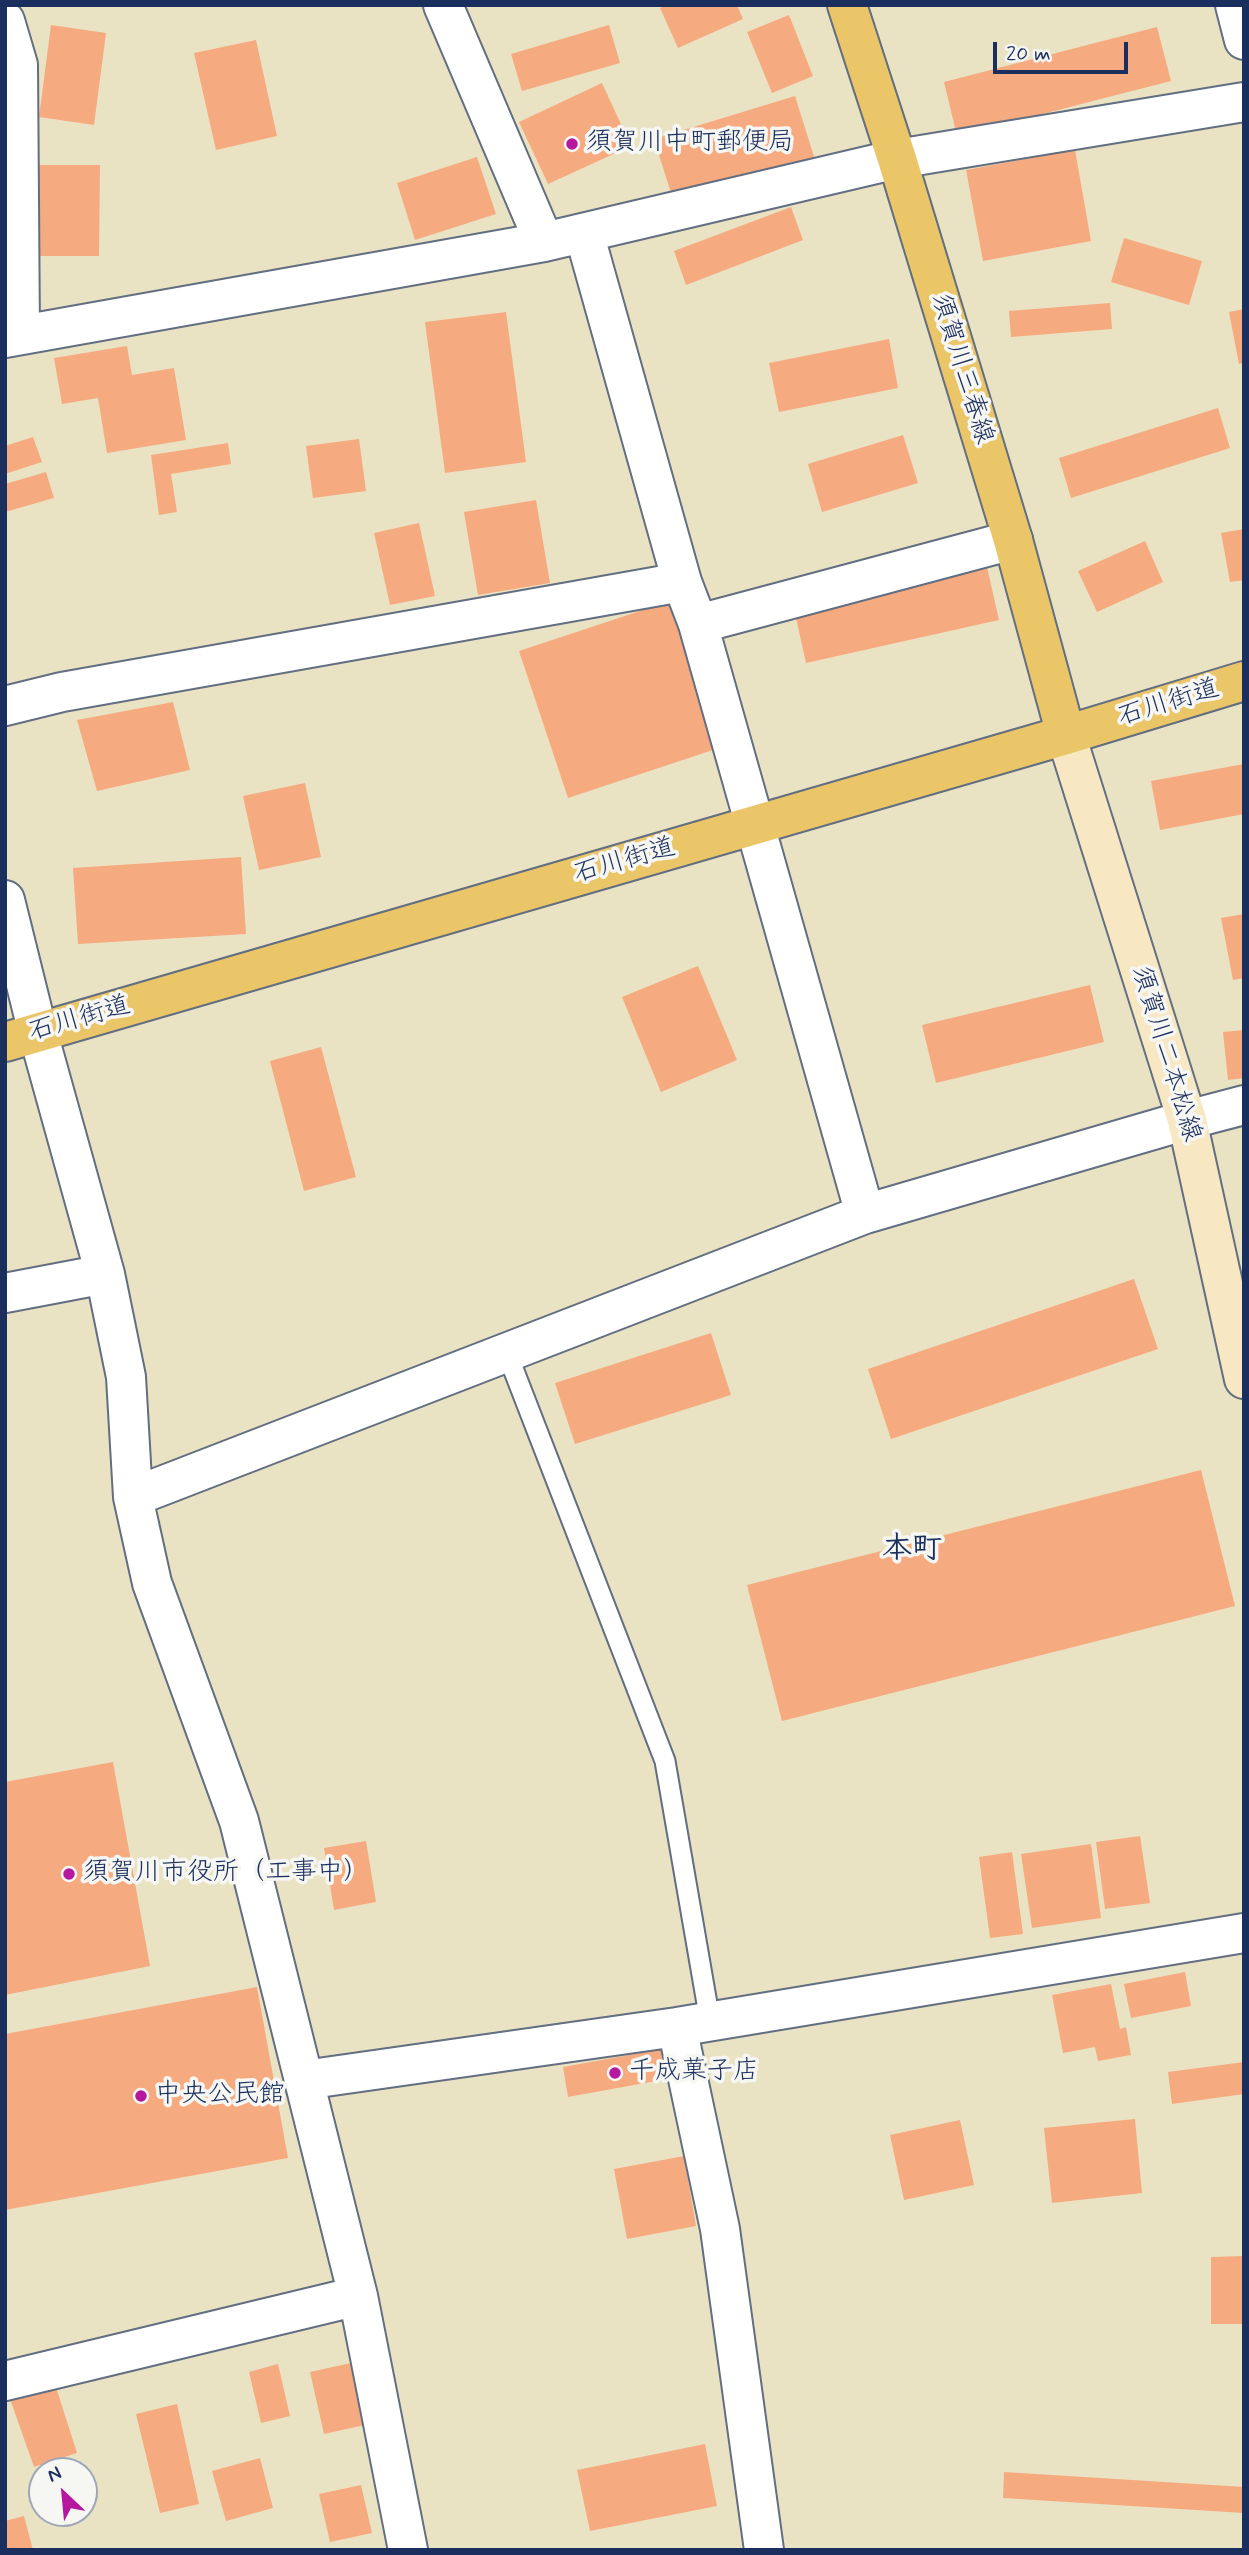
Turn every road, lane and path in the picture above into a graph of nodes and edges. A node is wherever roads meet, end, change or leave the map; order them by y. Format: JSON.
{"nodes":[{"id":1,"x":443,"y":5,"type":"edge"},
{"id":2,"x":847,"y":5,"type":"edge"},
{"id":3,"x":1235,"y":5,"type":"edge"},
{"id":4,"x":5,"y":21,"type":"edge"},
{"id":5,"x":1244,"y":40,"type":"edge"},
{"id":6,"x":1244,"y":102,"type":"edge"},
{"id":7,"x":897,"y":159,"type":"junction"},
{"id":8,"x":584,"y":233,"type":"junction"},
{"id":9,"x":544,"y":242,"type":"junction"},
{"id":10,"x":13,"y":337,"type":"edge"},
{"id":11,"x":1013,"y":540,"type":"junction"},
{"id":12,"x":682,"y":582,"type":"junction"},
{"id":13,"x":698,"y":624,"type":"junction"},
{"id":14,"x":1244,"y":681,"type":"edge"},
{"id":15,"x":5,"y":706,"type":"edge"},
{"id":16,"x":1066,"y":735,"type":"junction"},
{"id":17,"x":754,"y":824,"type":"junction"},
{"id":18,"x":5,"y":900,"type":"edge"},
{"id":19,"x":21,"y":1037,"type":"edge"},
{"id":20,"x":1244,"y":1105,"type":"edge"},
{"id":21,"x":1187,"y":1120,"type":"junction"},
{"id":22,"x":866,"y":1214,"type":"junction"},
{"id":23,"x":104,"y":1274,"type":"junction"},
{"id":24,"x":5,"y":1293,"type":"edge"},
{"id":25,"x":507,"y":1353,"type":"junction"},
{"id":26,"x":1244,"y":1379,"type":"edge"},
{"id":27,"x":133,"y":1497,"type":"junction"},
{"id":28,"x":1244,"y":1933,"type":"edge"},
{"id":29,"x":693,"y":2024,"type":"junction"},
{"id":30,"x":304,"y":2080,"type":"junction"},
{"id":31,"x":358,"y":2296,"type":"junction"},
{"id":32,"x":5,"y":2382,"type":"edge"},
{"id":33,"x":408,"y":2550,"type":"edge"},
{"id":34,"x":764,"y":2550,"type":"edge"}],
"edges":[{"from":1,"to":9,"type":"street"},
{"from":2,"to":7,"type":"main road","name":"須賀川三春線"},
{"from":3,"to":5,"type":"street"},
{"from":4,"to":10,"type":"street"},
{"from":6,"to":7,"type":"street"},
{"from":7,"to":8,"type":"street"},
{"from":7,"to":11,"type":"main road","name":"須賀川三春線"},
{"from":8,"to":9,"type":"street"},
{"from":8,"to":12,"type":"street"},
{"from":9,"to":10,"type":"street"},
{"from":11,"to":13,"type":"street"},
{"from":11,"to":16,"type":"main road","name":"須賀川三春線"},
{"from":12,"to":13,"type":"street"},
{"from":12,"to":15,"type":"street"},
{"from":13,"to":17,"type":"street"},
{"from":14,"to":16,"type":"main road","name":"石川街道"},
{"from":16,"to":17,"type":"main road","name":"石川街道"},
{"from":16,"to":21,"type":"main road","name":"須賀川二本松線"},
{"from":17,"to":19,"type":"main road","name":"石川街道"},
{"from":17,"to":22,"type":"street"},
{"from":18,"to":19,"type":"street"},
{"from":19,"to":23,"type":"street"},
{"from":20,"to":21,"type":"street"},
{"from":21,"to":22,"type":"street"},
{"from":21,"to":26,"type":"main road","name":"須賀川二本松線"},
{"from":22,"to":25,"type":"street"},
{"from":23,"to":24,"type":"street"},
{"from":23,"to":27,"type":"street"},
{"from":25,"to":27,"type":"street"},
{"from":25,"to":29,"type":"lane"},
{"from":27,"to":30,"type":"street"},
{"from":28,"to":29,"type":"street"},
{"from":29,"to":30,"type":"street"},
{"from":29,"to":34,"type":"street"},
{"from":30,"to":31,"type":"street"},
{"from":31,"to":32,"type":"street"},
{"from":31,"to":33,"type":"street"}]}
